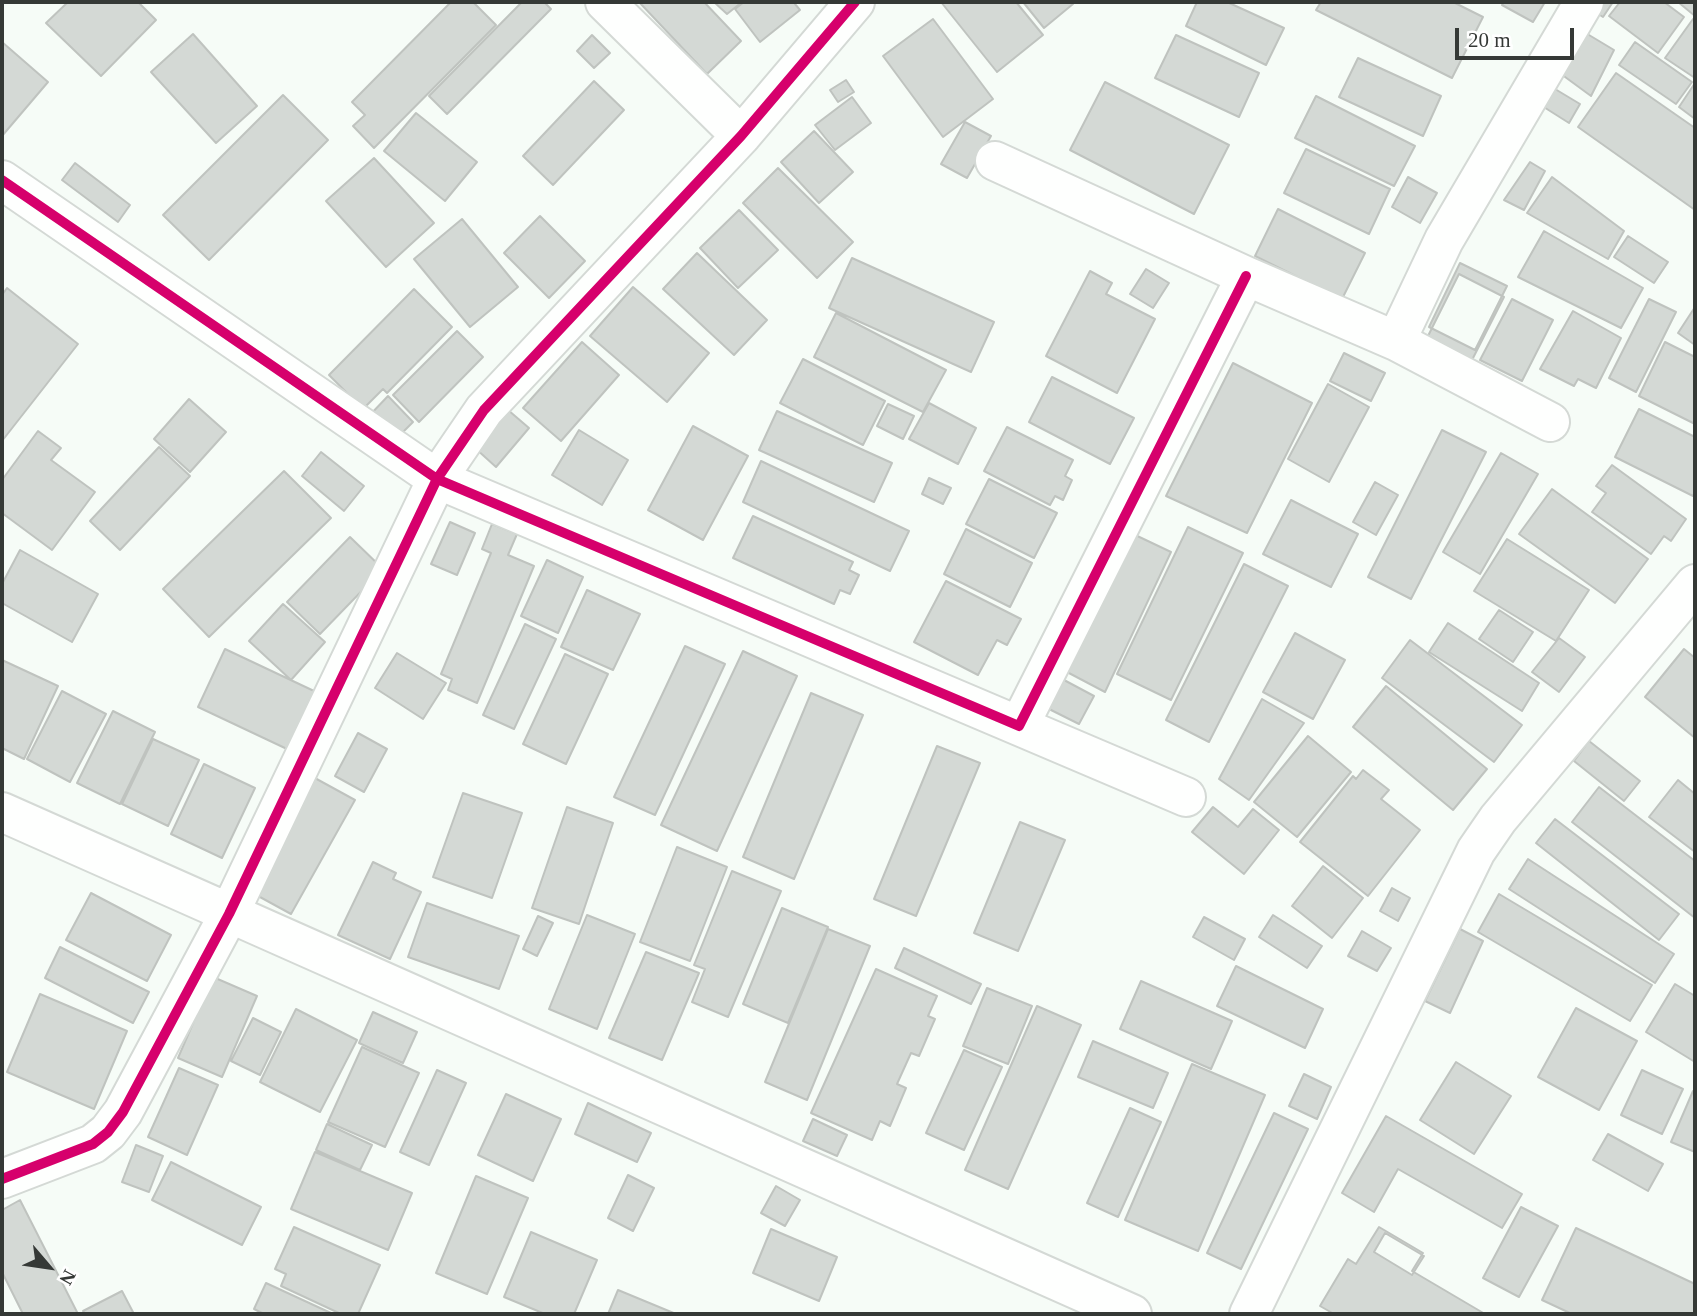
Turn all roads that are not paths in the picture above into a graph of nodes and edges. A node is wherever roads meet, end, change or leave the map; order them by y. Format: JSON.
{"nodes":[{"id":1,"x":605,"y":2,"type":"edge"},
{"id":2,"x":855,"y":2,"type":"edge"},
{"id":3,"x":1584,"y":2,"type":"edge"},
{"id":4,"x":740,"y":136,"type":"junction"},
{"id":5,"x":995,"y":161,"type":"dead end"},
{"id":6,"x":2,"y":180,"type":"edge"},
{"id":7,"x":1246,"y":276,"type":"junction"},
{"id":8,"x":1396,"y":341,"type":"junction"},
{"id":9,"x":1550,"y":422,"type":"dead end"},
{"id":10,"x":436,"y":479,"type":"junction"},
{"id":11,"x":1695,"y":584,"type":"edge"},
{"id":12,"x":1019,"y":726,"type":"junction"},
{"id":13,"x":1186,"y":797,"type":"dead end"},
{"id":14,"x":2,"y":812,"type":"edge"},
{"id":15,"x":229,"y":914,"type":"junction"},
{"id":16,"x":2,"y":1179,"type":"edge"},
{"id":17,"x":1132,"y":1314,"type":"edge"},
{"id":18,"x":1250,"y":1314,"type":"edge"}],
"edges":[{"from":1,"to":4,"type":"street"},
{"from":2,"to":4,"type":"street"},
{"from":3,"to":8,"type":"street"},
{"from":4,"to":10,"type":"street"},
{"from":5,"to":7,"type":"street"},
{"from":6,"to":10,"type":"street"},
{"from":7,"to":8,"type":"street"},
{"from":7,"to":12,"type":"street"},
{"from":8,"to":9,"type":"street"},
{"from":10,"to":12,"type":"street"},
{"from":10,"to":15,"type":"street"},
{"from":11,"to":18,"type":"street"},
{"from":12,"to":13,"type":"street"},
{"from":14,"to":15,"type":"street"},
{"from":15,"to":16,"type":"street"},
{"from":15,"to":17,"type":"street"}]}
